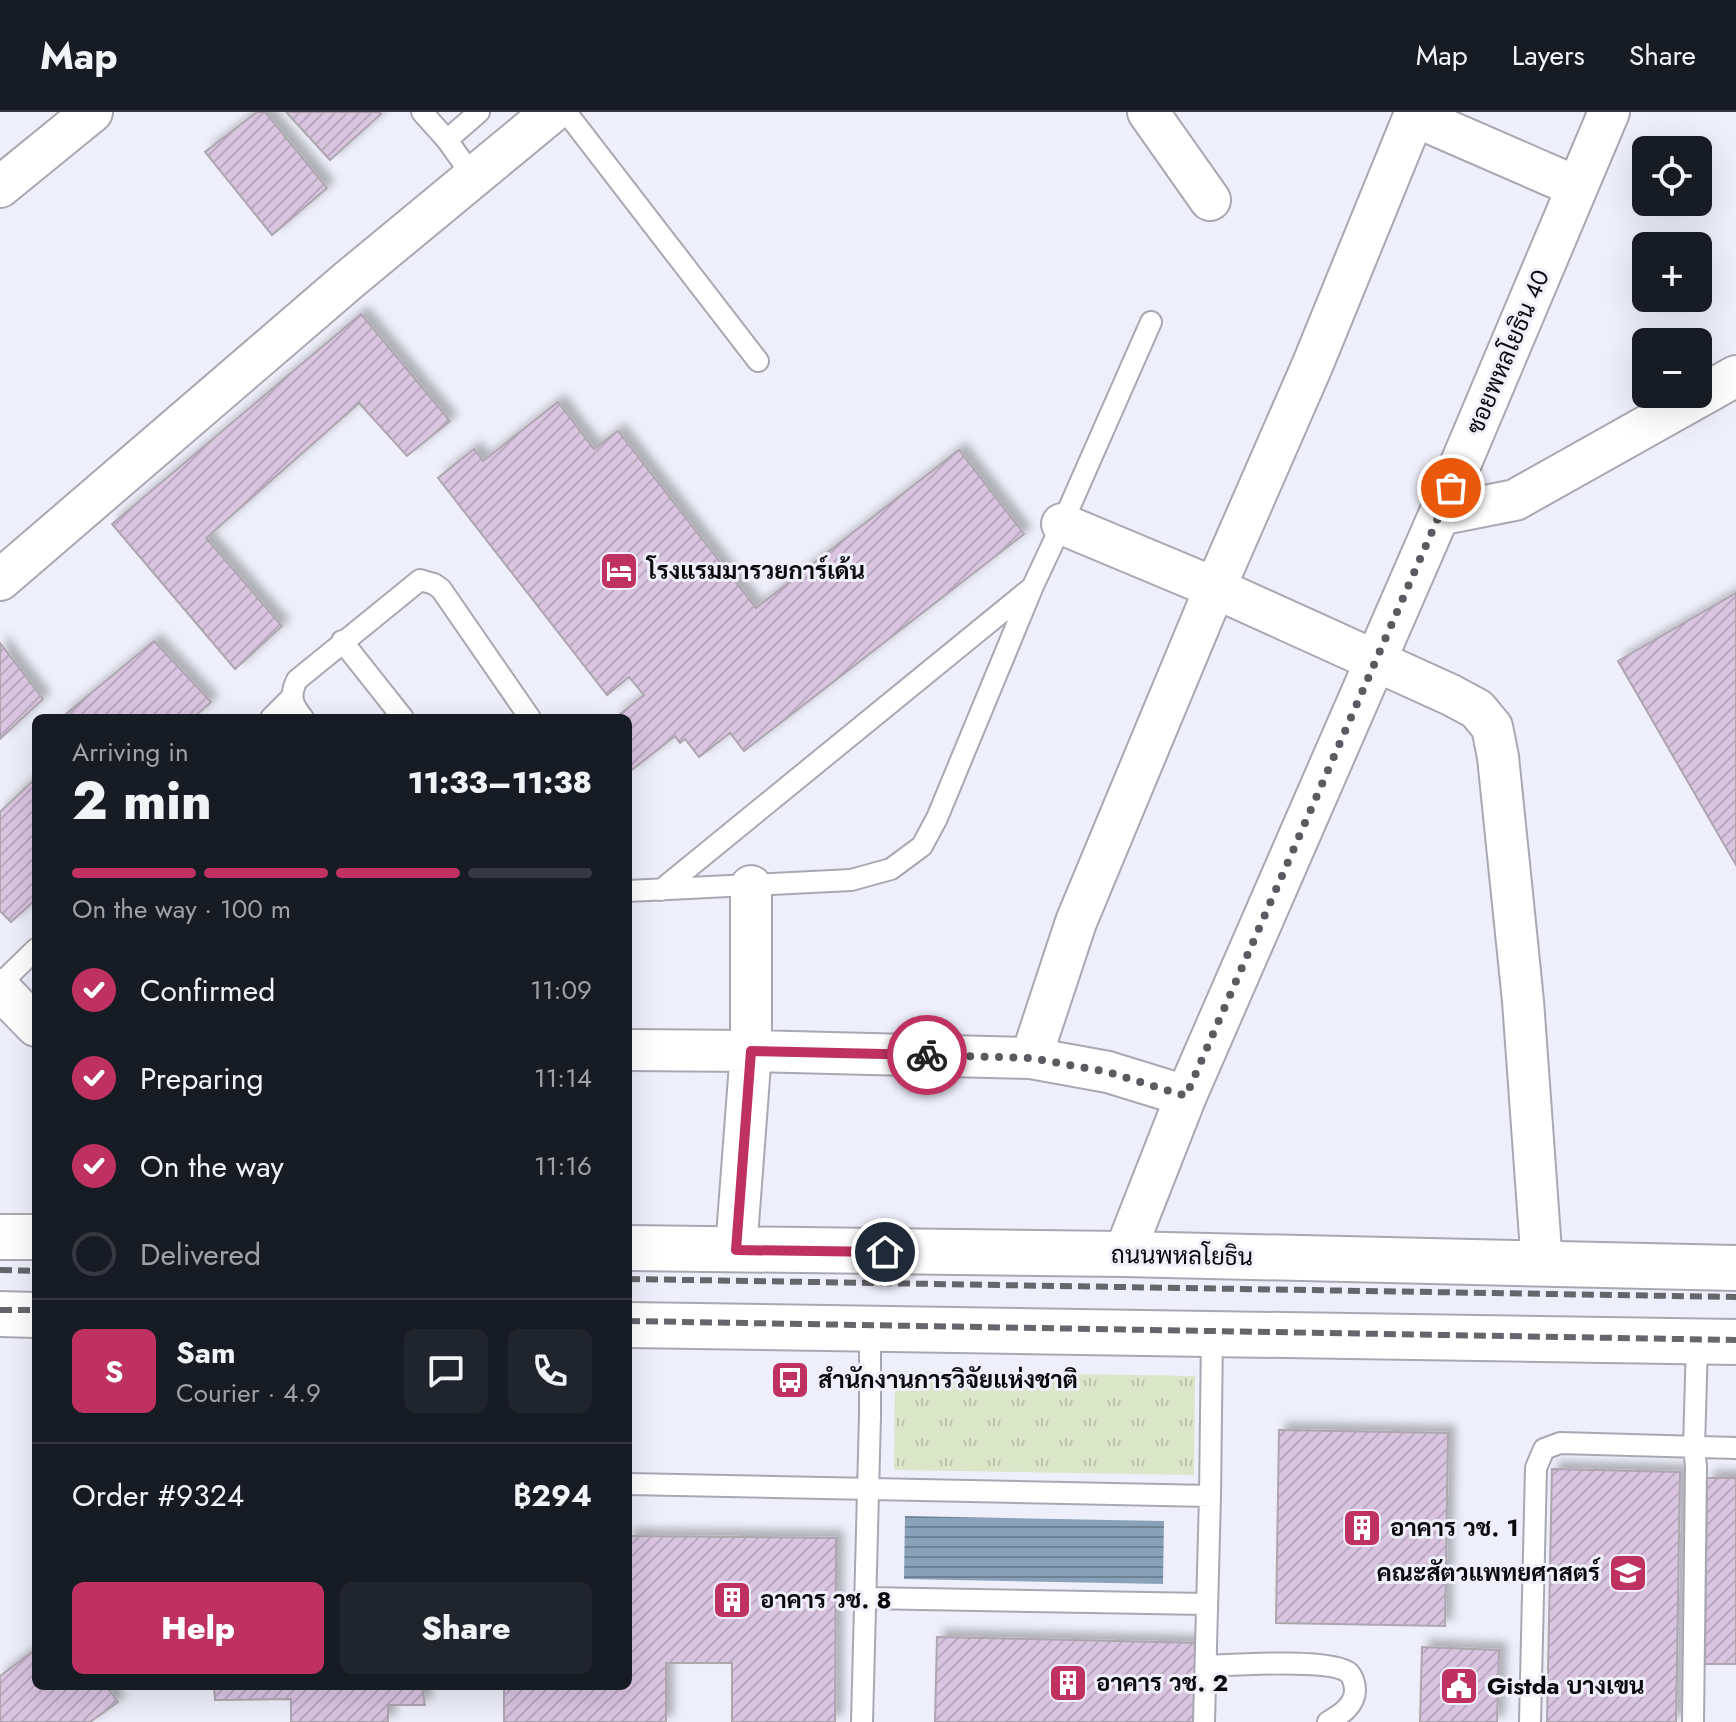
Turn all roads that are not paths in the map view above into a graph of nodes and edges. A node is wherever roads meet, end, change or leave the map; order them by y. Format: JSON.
{"nodes":[{"id":1,"x":92,"y":112,"type":"edge"},
{"id":2,"x":422,"y":112,"type":"edge"},
{"id":3,"x":479,"y":112,"type":"edge"},
{"id":4,"x":552,"y":112,"type":"edge"},
{"id":5,"x":566,"y":112,"type":"edge"},
{"id":6,"x":1148,"y":112,"type":"edge"},
{"id":7,"x":1609,"y":112,"type":"edge"},
{"id":8,"x":447,"y":140,"type":"junction"},
{"id":9,"x":474,"y":178,"type":"junction"},
{"id":10,"x":0,"y":187,"type":"edge"},
{"id":11,"x":1577,"y":187,"type":"junction"},
{"id":12,"x":1210,"y":200,"type":"dead end"},
{"id":13,"x":1151,"y":322,"type":"dead end"},
{"id":14,"x":758,"y":361,"type":"dead end"},
{"id":15,"x":1736,"y":376,"type":"edge"},
{"id":16,"x":1439,"y":515,"type":"junction"},
{"id":17,"x":1062,"y":524,"type":"junction"},
{"id":18,"x":0,"y":580,"type":"edge"},
{"id":19,"x":1033,"y":586,"type":"junction"},
{"id":20,"x":1215,"y":588,"type":"junction"},
{"id":21,"x":342,"y":641,"type":"junction"},
{"id":22,"x":1376,"y":660,"type":"junction"},
{"id":23,"x":291,"y":698,"type":"junction"},
{"id":24,"x":275,"y":714,"type":"edge"},
{"id":25,"x":300,"y":714,"type":"edge"},
{"id":26,"x":400,"y":714,"type":"edge"},
{"id":27,"x":527,"y":714,"type":"edge"},
{"id":28,"x":751,"y":886,"type":"junction"},
{"id":29,"x":661,"y":890,"type":"junction"},
{"id":30,"x":632,"y":891,"type":"edge"},
{"id":31,"x":32,"y":953,"type":"edge"},
{"id":32,"x":0,"y":986,"type":"edge"},
{"id":33,"x":32,"y":1022,"type":"edge"},
{"id":34,"x":632,"y":1050,"type":"edge"},
{"id":35,"x":751,"y":1051,"type":"junction"},
{"id":36,"x":1031,"y":1058,"type":"junction"},
{"id":37,"x":1186,"y":1096,"type":"junction"},
{"id":38,"x":0,"y":1237,"type":"edge"},
{"id":39,"x":32,"y":1237,"type":"edge"},
{"id":40,"x":632,"y":1248,"type":"edge"},
{"id":41,"x":736,"y":1250,"type":"junction"},
{"id":42,"x":1124,"y":1254,"type":"junction"},
{"id":43,"x":1542,"y":1265,"type":"junction"},
{"id":44,"x":1736,"y":1268,"type":"edge"},
{"id":45,"x":0,"y":1314,"type":"edge"},
{"id":46,"x":32,"y":1315,"type":"edge"},
{"id":47,"x":632,"y":1325,"type":"edge"},
{"id":48,"x":870,"y":1328,"type":"junction"},
{"id":49,"x":1212,"y":1334,"type":"junction"},
{"id":50,"x":1717,"y":1342,"type":"edge"},
{"id":51,"x":1694,"y":1448,"type":"junction"},
{"id":52,"x":1736,"y":1448,"type":"edge"},
{"id":53,"x":632,"y":1484,"type":"edge"},
{"id":54,"x":867,"y":1489,"type":"junction"},
{"id":55,"x":1210,"y":1496,"type":"junction"},
{"id":56,"x":866,"y":1598,"type":"junction"},
{"id":57,"x":1206,"y":1604,"type":"junction"},
{"id":58,"x":1206,"y":1666,"type":"junction"},
{"id":59,"x":862,"y":1722,"type":"edge"},
{"id":60,"x":1204,"y":1722,"type":"edge"},
{"id":61,"x":1328,"y":1722,"type":"edge"},
{"id":62,"x":1530,"y":1722,"type":"edge"},
{"id":63,"x":1693,"y":1722,"type":"edge"}],
"edges":[{"from":1,"to":10,"type":"street"},
{"from":2,"to":8,"type":"lane"},
{"from":3,"to":8,"type":"lane"},
{"from":4,"to":9,"type":"street"},
{"from":5,"to":14,"type":"lane"},
{"from":6,"to":12,"type":"street"},
{"from":7,"to":11,"type":"street","name":"ซอยพหลโยธิน 40"},
{"from":8,"to":9,"type":"lane"},
{"from":9,"to":18,"type":"street"},
{"from":11,"to":16,"type":"street","name":"ซอยพหลโยธิน 40"},
{"from":11,"to":20,"type":"street"},
{"from":13,"to":17,"type":"lane"},
{"from":15,"to":16,"type":"street"},
{"from":16,"to":22,"type":"street","name":"ซอยพหลโยธิน 40"},
{"from":17,"to":19,"type":"lane"},
{"from":17,"to":20,"type":"street"},
{"from":19,"to":28,"type":"lane"},
{"from":19,"to":29,"type":"lane"},
{"from":20,"to":22,"type":"street"},
{"from":20,"to":36,"type":"street"},
{"from":21,"to":23,"type":"lane"},
{"from":21,"to":26,"type":"lane"},
{"from":21,"to":27,"type":"lane"},
{"from":22,"to":37,"type":"street","name":"ซอยพหลโยธิน 40"},
{"from":22,"to":43,"type":"street"},
{"from":23,"to":24,"type":"lane"},
{"from":23,"to":25,"type":"lane"},
{"from":28,"to":29,"type":"lane"},
{"from":28,"to":35,"type":"street"},
{"from":29,"to":30,"type":"lane"},
{"from":31,"to":32,"type":"lane"},
{"from":32,"to":33,"type":"street"},
{"from":34,"to":35,"type":"street"},
{"from":35,"to":36,"type":"street"},
{"from":35,"to":41,"type":"street"},
{"from":36,"to":37,"type":"street"},
{"from":37,"to":42,"type":"street","name":"ซอยพหลโยธิน 40"},
{"from":38,"to":39,"type":"main road"},
{"from":40,"to":41,"type":"main road","name":"ถนนพหลโยธิน"},
{"from":41,"to":42,"type":"main road","name":"ถนนพหลโยธิน"},
{"from":42,"to":43,"type":"main road","name":"ถนนพหลโยธิน"},
{"from":43,"to":44,"type":"main road","name":"ถนนพหลโยธิน"},
{"from":45,"to":46,"type":"main road"},
{"from":47,"to":48,"type":"main road"},
{"from":48,"to":49,"type":"main road"},
{"from":48,"to":54,"type":"lane"},
{"from":49,"to":50,"type":"main road"},
{"from":49,"to":55,"type":"lane"},
{"from":50,"to":51,"type":"lane"},
{"from":51,"to":52,"type":"lane"},
{"from":51,"to":62,"type":"lane"},
{"from":51,"to":63,"type":"lane"},
{"from":53,"to":54,"type":"lane"},
{"from":54,"to":55,"type":"lane"},
{"from":54,"to":56,"type":"lane"},
{"from":55,"to":57,"type":"lane"},
{"from":56,"to":57,"type":"lane"},
{"from":56,"to":59,"type":"lane"},
{"from":57,"to":58,"type":"lane"},
{"from":58,"to":60,"type":"lane"},
{"from":58,"to":61,"type":"lane"}]}
